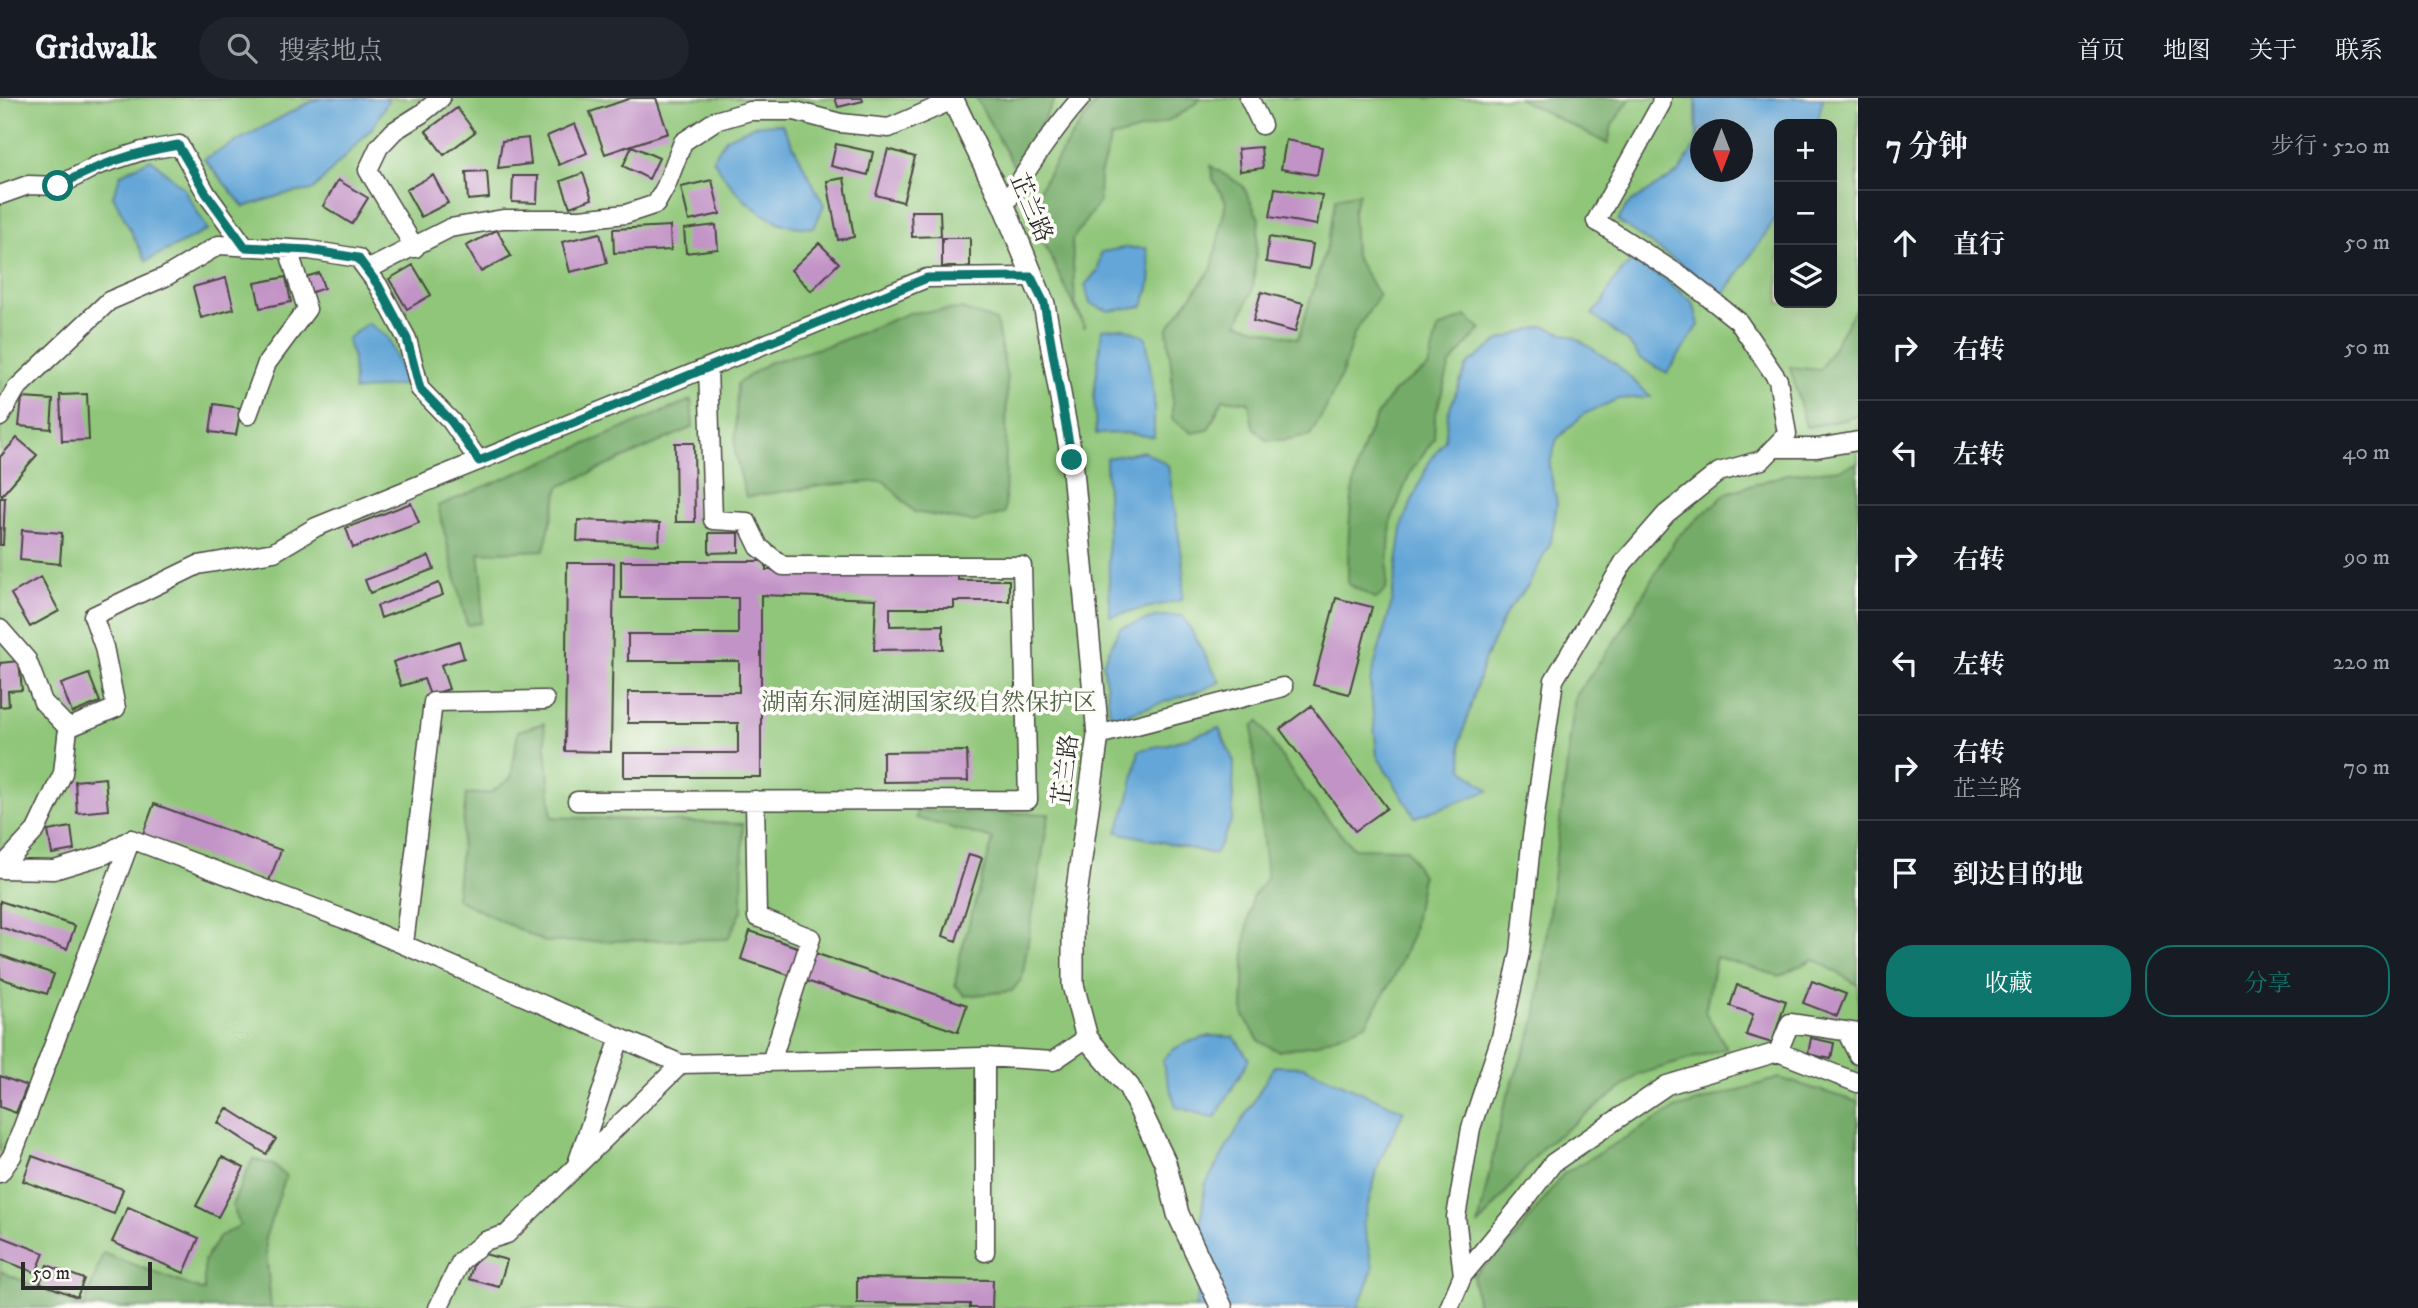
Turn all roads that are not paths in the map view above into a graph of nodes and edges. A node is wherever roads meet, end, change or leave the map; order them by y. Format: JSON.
{"nodes":[{"id":1,"x":442,"y":98,"type":"edge"},
{"id":2,"x":1081,"y":98,"type":"edge"},
{"id":3,"x":1249,"y":98,"type":"edge"},
{"id":4,"x":1662,"y":98,"type":"edge"},
{"id":5,"x":953,"y":99,"type":"edge"},
{"id":6,"x":1262,"y":125,"type":"dead end"},
{"id":7,"x":0,"y":195,"type":"edge"},
{"id":8,"x":1004,"y":206,"type":"junction"},
{"id":9,"x":245,"y":247,"type":"junction"},
{"id":10,"x":415,"y":248,"type":"junction"},
{"id":11,"x":288,"y":249,"type":"junction"},
{"id":12,"x":367,"y":270,"type":"junction"},
{"id":13,"x":1031,"y":277,"type":"junction"},
{"id":14,"x":708,"y":368,"type":"junction"},
{"id":15,"x":248,"y":415,"type":"dead end"},
{"id":16,"x":0,"y":417,"type":"edge"},
{"id":17,"x":1858,"y":441,"type":"edge"},
{"id":18,"x":1774,"y":448,"type":"junction"},
{"id":19,"x":479,"y":461,"type":"junction"},
{"id":20,"x":0,"y":629,"type":"edge"},
{"id":21,"x":1283,"y":687,"type":"dead end"},
{"id":22,"x":545,"y":700,"type":"dead end"},
{"id":23,"x":68,"y":728,"type":"junction"},
{"id":24,"x":1098,"y":735,"type":"junction"},
{"id":25,"x":755,"y":800,"type":"junction"},
{"id":26,"x":577,"y":801,"type":"dead end"},
{"id":27,"x":131,"y":839,"type":"junction"},
{"id":28,"x":0,"y":869,"type":"edge"},
{"id":29,"x":404,"y":944,"type":"junction"},
{"id":30,"x":1852,"y":1032,"type":"edge"},
{"id":31,"x":620,"y":1038,"type":"junction"},
{"id":32,"x":1087,"y":1038,"type":"junction"},
{"id":33,"x":1777,"y":1052,"type":"junction"},
{"id":34,"x":1858,"y":1055,"type":"edge"},
{"id":35,"x":985,"y":1057,"type":"junction"},
{"id":36,"x":771,"y":1062,"type":"junction"},
{"id":37,"x":681,"y":1064,"type":"junction"},
{"id":38,"x":1858,"y":1083,"type":"edge"},
{"id":39,"x":576,"y":1167,"type":"junction"},
{"id":40,"x":0,"y":1174,"type":"edge"},
{"id":41,"x":985,"y":1252,"type":"dead end"},
{"id":42,"x":1463,"y":1275,"type":"junction"},
{"id":43,"x":438,"y":1308,"type":"edge"},
{"id":44,"x":1222,"y":1308,"type":"edge"},
{"id":45,"x":1449,"y":1308,"type":"edge"}],
"edges":[{"from":1,"to":10,"type":"street"},
{"from":2,"to":8,"type":"street"},
{"from":3,"to":6,"type":"street"},
{"from":4,"to":18,"type":"street"},
{"from":5,"to":8,"type":"street","name":"芷兰路"},
{"from":5,"to":10,"type":"street"},
{"from":7,"to":9,"type":"street"},
{"from":8,"to":13,"type":"street","name":"芷兰路"},
{"from":9,"to":11,"type":"street"},
{"from":9,"to":16,"type":"street"},
{"from":10,"to":12,"type":"street"},
{"from":11,"to":12,"type":"street"},
{"from":11,"to":15,"type":"street"},
{"from":12,"to":19,"type":"street"},
{"from":13,"to":14,"type":"street"},
{"from":13,"to":24,"type":"street","name":"芷兰路"},
{"from":14,"to":19,"type":"street"},
{"from":14,"to":25,"type":"street"},
{"from":17,"to":18,"type":"street"},
{"from":18,"to":42,"type":"street"},
{"from":19,"to":23,"type":"street"},
{"from":20,"to":23,"type":"street"},
{"from":21,"to":24,"type":"street"},
{"from":22,"to":29,"type":"street"},
{"from":23,"to":28,"type":"street"},
{"from":24,"to":32,"type":"street","name":"芷兰路"},
{"from":25,"to":26,"type":"street"},
{"from":25,"to":36,"type":"street"},
{"from":27,"to":28,"type":"street"},
{"from":27,"to":29,"type":"street"},
{"from":27,"to":40,"type":"street"},
{"from":29,"to":31,"type":"street"},
{"from":30,"to":33,"type":"street"},
{"from":30,"to":34,"type":"street"},
{"from":31,"to":37,"type":"street"},
{"from":31,"to":39,"type":"street"},
{"from":32,"to":35,"type":"street"},
{"from":32,"to":44,"type":"street","name":"芷兰路"},
{"from":33,"to":38,"type":"street"},
{"from":33,"to":42,"type":"street"},
{"from":35,"to":36,"type":"street"},
{"from":35,"to":41,"type":"street"},
{"from":36,"to":37,"type":"street"},
{"from":37,"to":39,"type":"street"},
{"from":39,"to":43,"type":"street"},
{"from":42,"to":45,"type":"street"}]}
